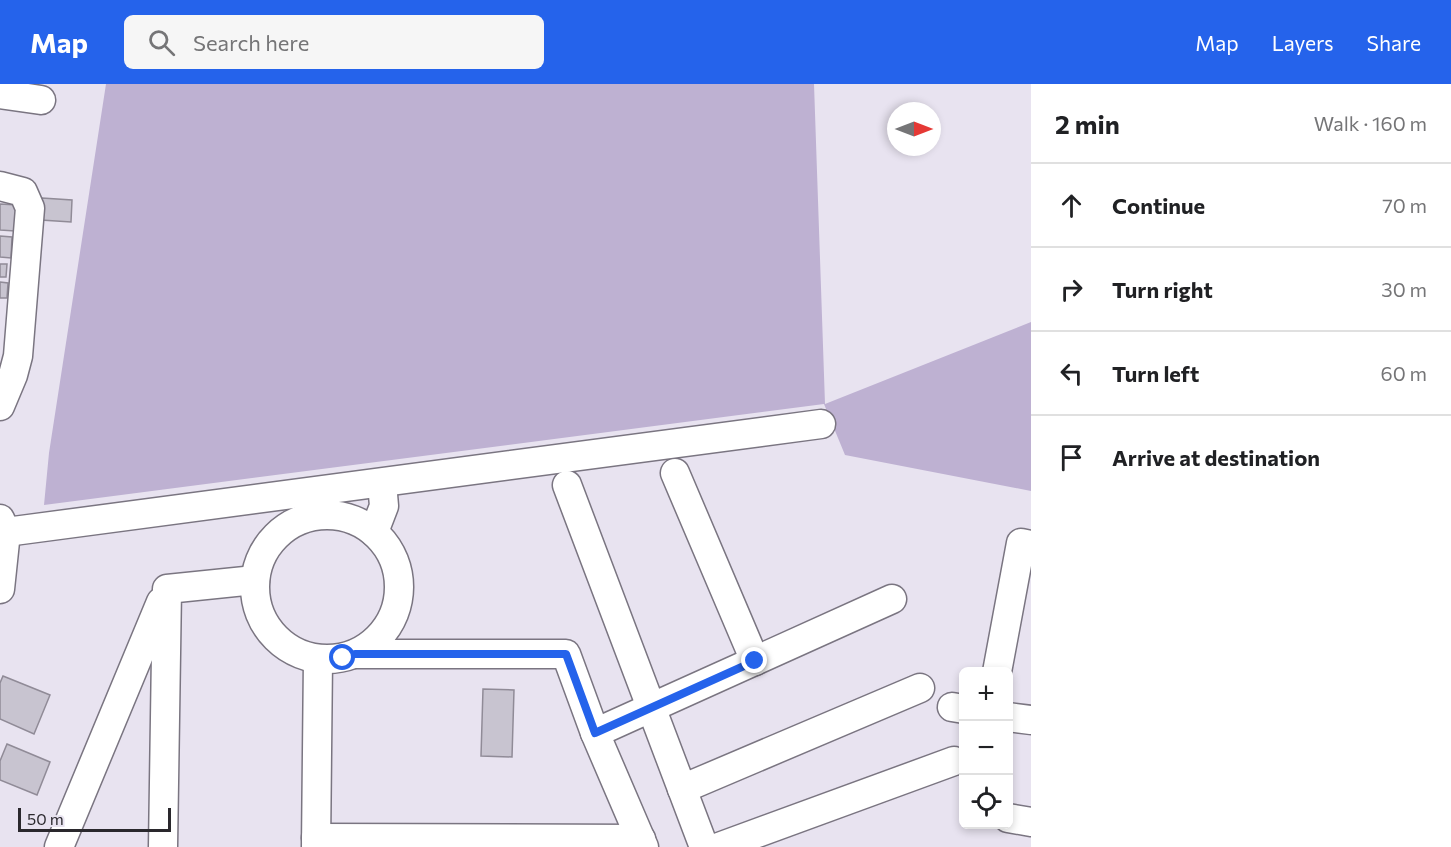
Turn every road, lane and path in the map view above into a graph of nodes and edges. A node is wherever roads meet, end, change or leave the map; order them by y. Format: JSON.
{"nodes":[{"id":1,"x":0,"y":94,"type":"edge"},
{"id":2,"x":41,"y":100,"type":"dead end"},
{"id":3,"x":0,"y":186,"type":"edge"},
{"id":4,"x":0,"y":406,"type":"edge"},
{"id":5,"x":821,"y":424,"type":"dead end"},
{"id":6,"x":675,"y":473,"type":"dead end"},
{"id":7,"x":382,"y":483,"type":"junction"},
{"id":8,"x":567,"y":485,"type":"dead end"},
{"id":9,"x":265,"y":498,"type":"junction"},
{"id":10,"x":3,"y":526,"type":"edge"},
{"id":11,"x":374,"y":532,"type":"junction"},
{"id":12,"x":275,"y":537,"type":"junction"},
{"id":13,"x":1031,"y":545,"type":"edge"},
{"id":14,"x":255,"y":580,"type":"junction"},
{"id":15,"x":0,"y":589,"type":"edge"},
{"id":16,"x":166,"y":589,"type":"junction"},
{"id":17,"x":892,"y":599,"type":"dead end"},
{"id":18,"x":355,"y":654,"type":"junction"},
{"id":19,"x":318,"y":659,"type":"junction"},
{"id":20,"x":755,"y":661,"type":"junction"},
{"id":21,"x":998,"y":667,"type":"edge"},
{"id":22,"x":920,"y":688,"type":"dead end"},
{"id":23,"x":651,"y":707,"type":"junction"},
{"id":24,"x":1013,"y":718,"type":"edge"},
{"id":25,"x":1031,"y":720,"type":"edge"},
{"id":26,"x":595,"y":733,"type":"junction"},
{"id":27,"x":954,"y":761,"type":"dead end"},
{"id":28,"x":682,"y":789,"type":"junction"},
{"id":29,"x":1013,"y":820,"type":"edge"},
{"id":30,"x":1031,"y":822,"type":"edge"},
{"id":31,"x":316,"y":842,"type":"edge"},
{"id":32,"x":643,"y":843,"type":"edge"},
{"id":33,"x":59,"y":847,"type":"edge"},
{"id":34,"x":163,"y":847,"type":"edge"},
{"id":35,"x":704,"y":847,"type":"edge"},
{"id":36,"x":719,"y":847,"type":"edge"}],
"edges":[{"from":1,"to":2,"type":"street"},
{"from":3,"to":4,"type":"street"},
{"from":5,"to":7,"type":"street"},
{"from":6,"to":20,"type":"street"},
{"from":7,"to":9,"type":"street"},
{"from":7,"to":11,"type":"street"},
{"from":8,"to":23,"type":"street"},
{"from":9,"to":10,"type":"street"},
{"from":9,"to":12,"type":"street"},
{"from":10,"to":15,"type":"street"},
{"from":11,"to":12,"type":"street"},
{"from":11,"to":18,"type":"street"},
{"from":12,"to":14,"type":"street"},
{"from":13,"to":21,"type":"street"},
{"from":14,"to":16,"type":"street"},
{"from":14,"to":19,"type":"street"},
{"from":16,"to":33,"type":"street"},
{"from":16,"to":34,"type":"street"},
{"from":17,"to":20,"type":"street"},
{"from":18,"to":19,"type":"street"},
{"from":18,"to":26,"type":"street"},
{"from":19,"to":31,"type":"street"},
{"from":20,"to":23,"type":"street"},
{"from":22,"to":28,"type":"street"},
{"from":23,"to":26,"type":"street"},
{"from":23,"to":28,"type":"street"},
{"from":24,"to":25,"type":"street"},
{"from":26,"to":32,"type":"street"},
{"from":27,"to":36,"type":"street"},
{"from":28,"to":35,"type":"street"},
{"from":29,"to":30,"type":"street"},
{"from":31,"to":32,"type":"street"}]}
